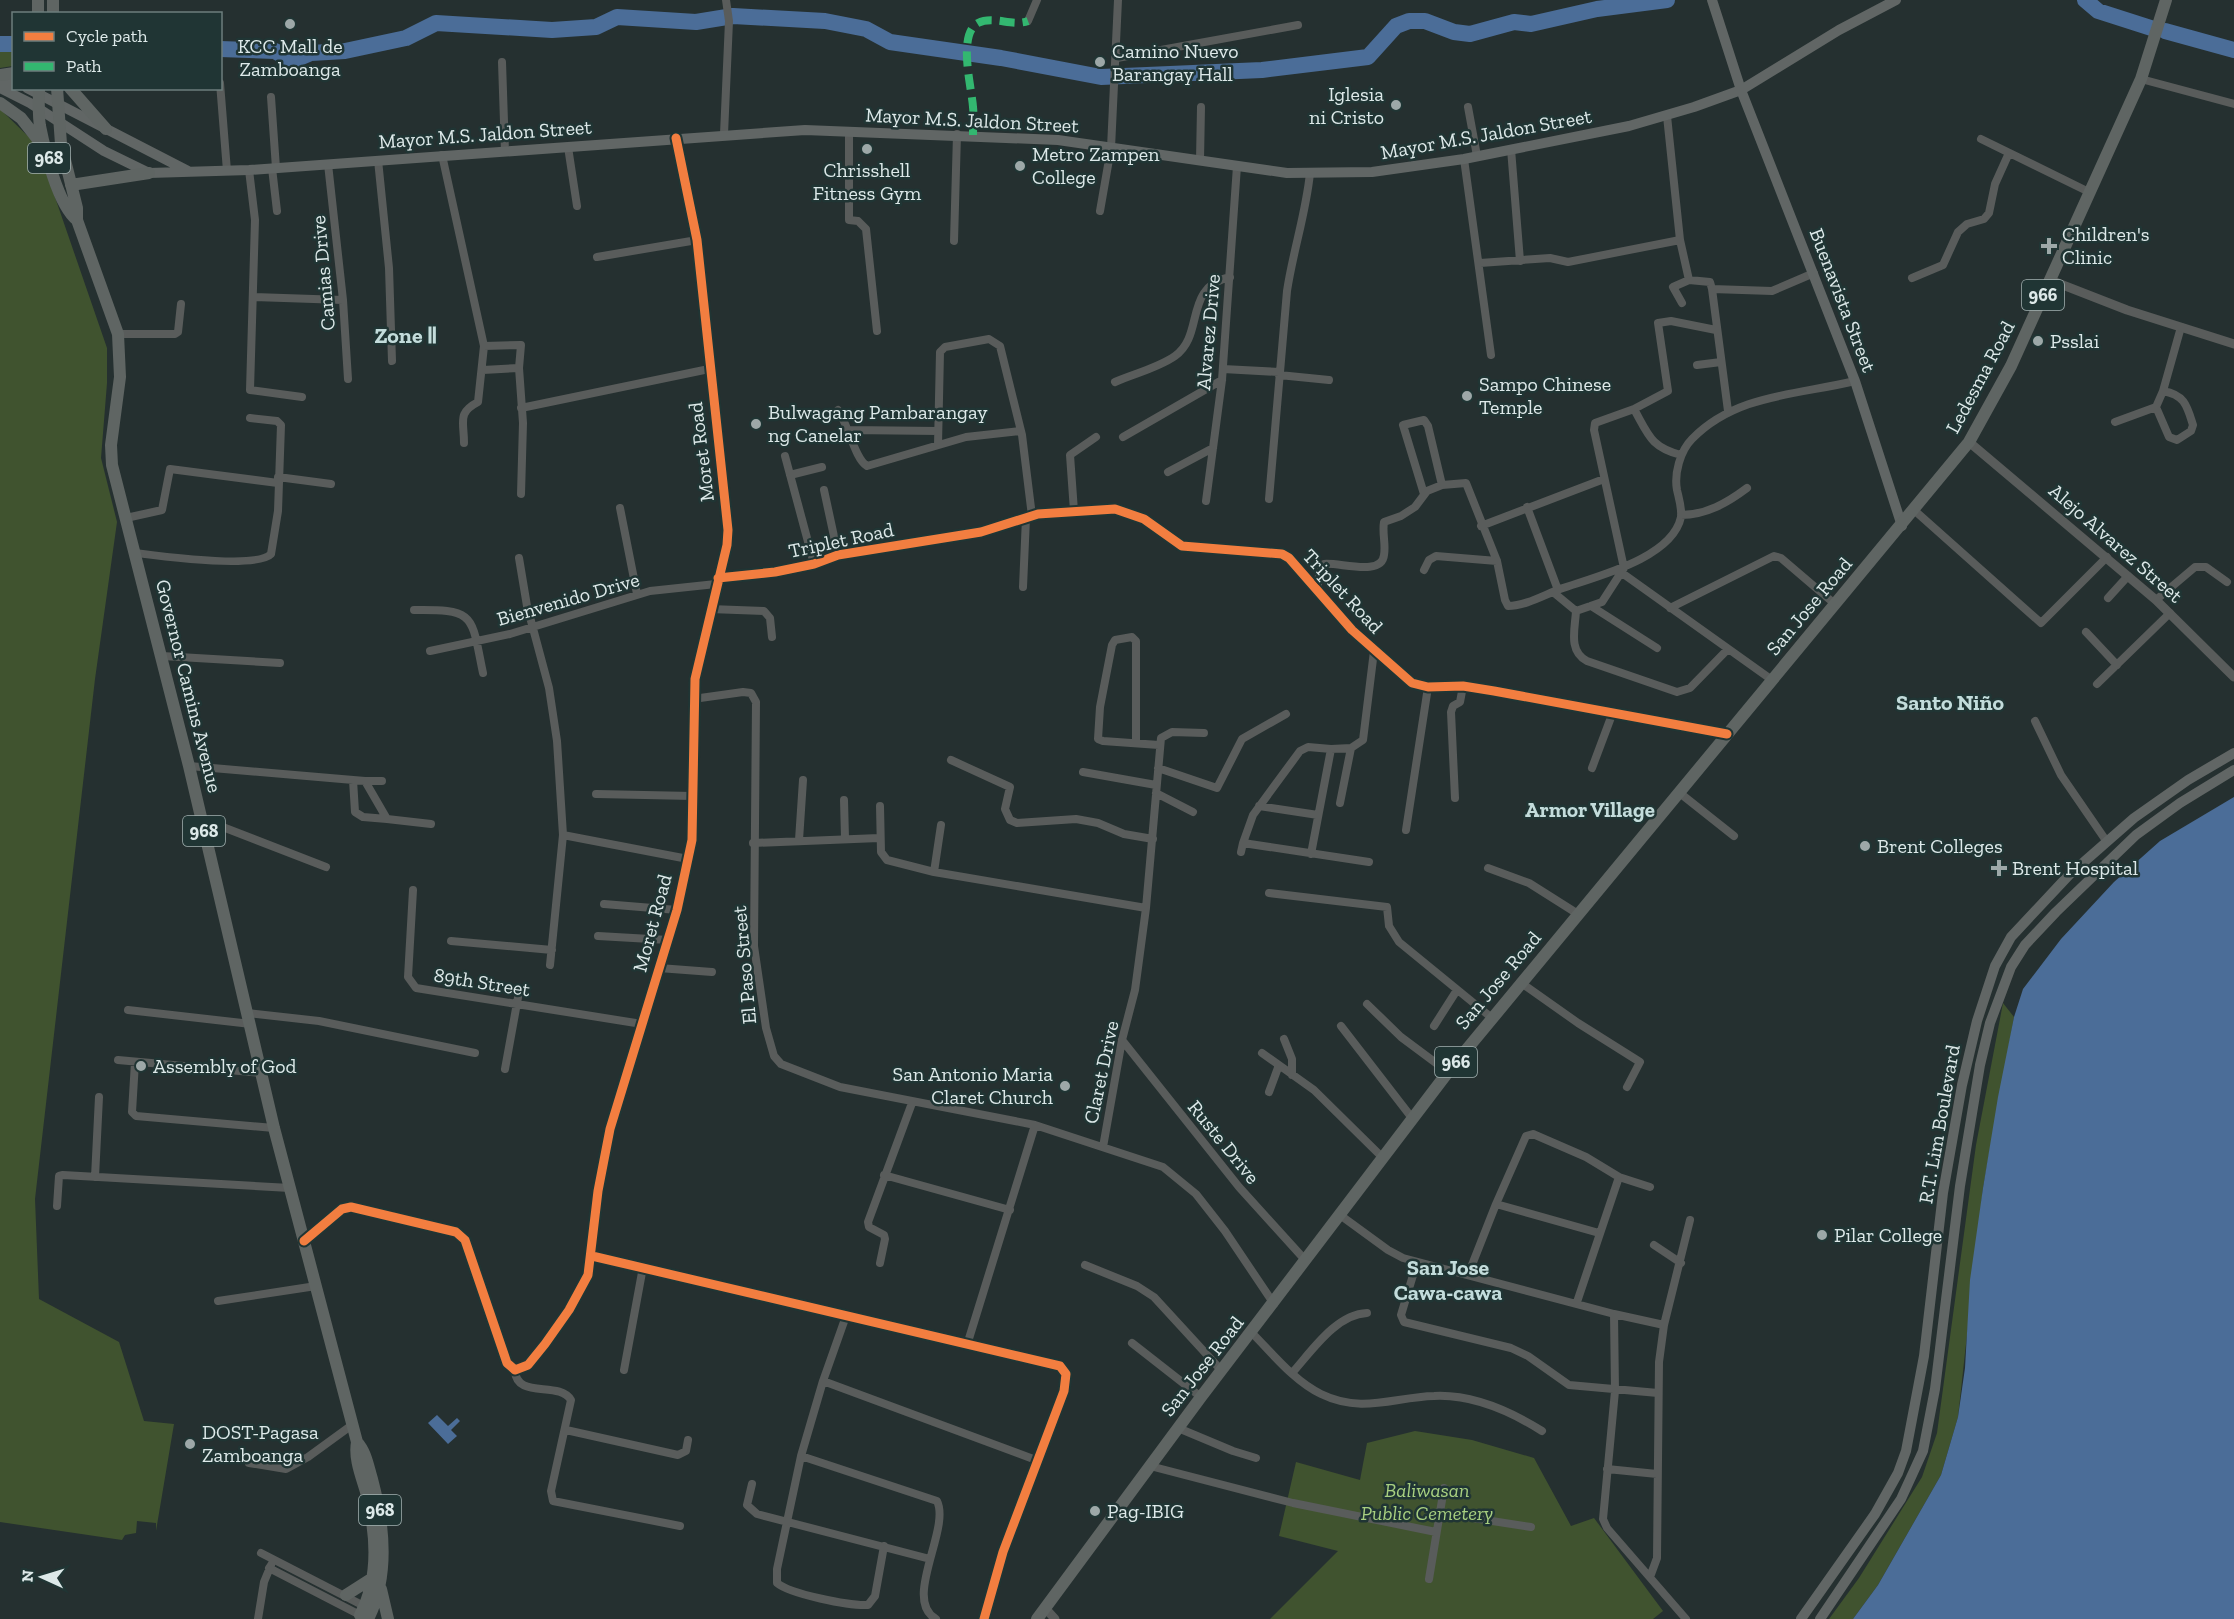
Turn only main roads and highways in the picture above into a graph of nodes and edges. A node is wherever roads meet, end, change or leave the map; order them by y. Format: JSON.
{"nodes":[{"id":1,"x":1712,"y":0,"type":"edge"},
{"id":2,"x":1896,"y":0,"type":"edge"},
{"id":3,"x":2166,"y":0,"type":"edge"},
{"id":4,"x":0,"y":88,"type":"edge"},
{"id":5,"x":57,"y":90,"type":"edge"},
{"id":6,"x":72,"y":90,"type":"edge"},
{"id":7,"x":1741,"y":90,"type":"junction"},
{"id":8,"x":39,"y":91,"type":"edge"},
{"id":9,"x":0,"y":102,"type":"edge"},
{"id":10,"x":57,"y":103,"type":"junction"},
{"id":11,"x":39,"y":109,"type":"junction"},
{"id":12,"x":59,"y":121,"type":"junction"},
{"id":13,"x":106,"y":129,"type":"junction"},
{"id":14,"x":48,"y":152,"type":"junction"},
{"id":15,"x":149,"y":173,"type":"junction"},
{"id":16,"x":191,"y":173,"type":"junction"},
{"id":17,"x":72,"y":185,"type":"junction"},
{"id":18,"x":77,"y":220,"type":"junction"},
{"id":19,"x":1902,"y":526,"type":"junction"},
{"id":20,"x":2234,"y":753,"type":"edge"},
{"id":21,"x":2234,"y":771,"type":"edge"},
{"id":22,"x":376,"y":1580,"type":"junction"},
{"id":23,"x":346,"y":1595,"type":"road end"},
{"id":24,"x":366,"y":1614,"type":"edge"},
{"id":25,"x":383,"y":1619,"type":"edge"},
{"id":26,"x":388,"y":1619,"type":"edge"},
{"id":27,"x":1037,"y":1619,"type":"edge"},
{"id":28,"x":1801,"y":1619,"type":"edge"},
{"id":29,"x":1820,"y":1619,"type":"edge"}],
"edges":[{"from":1,"to":7,"type":"main road","name":"Buenavista Street"},
{"from":2,"to":7,"type":"main road","name":"Mayor M.S. Jaldon Street"},
{"from":3,"to":19,"type":"main road","name":"Ledesma Road","number":"966"},
{"from":4,"to":11,"type":"main road","name":"Mayor M.S. Jaldon Street"},
{"from":5,"to":10,"type":"main road","name":"Governor Camins Avenue","number":"968"},
{"from":6,"to":13,"type":"main road"},
{"from":7,"to":16,"type":"main road","name":"Mayor M.S. Jaldon Street"},
{"from":7,"to":19,"type":"main road","name":"Buenavista Street"},
{"from":8,"to":10,"type":"main road"},
{"from":8,"to":11,"type":"main road","name":"Governor Camins Avenue","number":"968"},
{"from":9,"to":14,"type":"main road"},
{"from":10,"to":12,"type":"main road","name":"Governor Camins Avenue","number":"968"},
{"from":10,"to":13,"type":"main road"},
{"from":11,"to":12,"type":"main road","name":"Mayor M.S. Jaldon Street"},
{"from":11,"to":14,"type":"main road","name":"Governor Camins Avenue","number":"968"},
{"from":12,"to":15,"type":"main road","name":"Mayor M.S. Jaldon Street"},
{"from":12,"to":17,"type":"main road","name":"Governor Camins Avenue","number":"968"},
{"from":13,"to":16,"type":"main road"},
{"from":14,"to":18,"type":"main road","name":"Governor Camins Avenue","number":"968"},
{"from":15,"to":16,"type":"main road","name":"Mayor M.S. Jaldon Street"},
{"from":15,"to":17,"type":"main road"},
{"from":17,"to":18,"type":"main road","name":"Governor Camins Avenue","number":"968"},
{"from":18,"to":22,"type":"main road","name":"Governor Camins Avenue","number":"968"},
{"from":19,"to":27,"type":"main road","name":"San Jose Road","number":"966"},
{"from":20,"to":28,"type":"main road","name":"R.T. Lim Boulevard"},
{"from":21,"to":29,"type":"main road","name":"R.T. Lim Boulevard"},
{"from":22,"to":23,"type":"main road"},
{"from":22,"to":24,"type":"main road","name":"Governor Camins Avenue","number":"968"},
{"from":22,"to":26,"type":"main road"},
{"from":24,"to":25,"type":"main road"}]}
